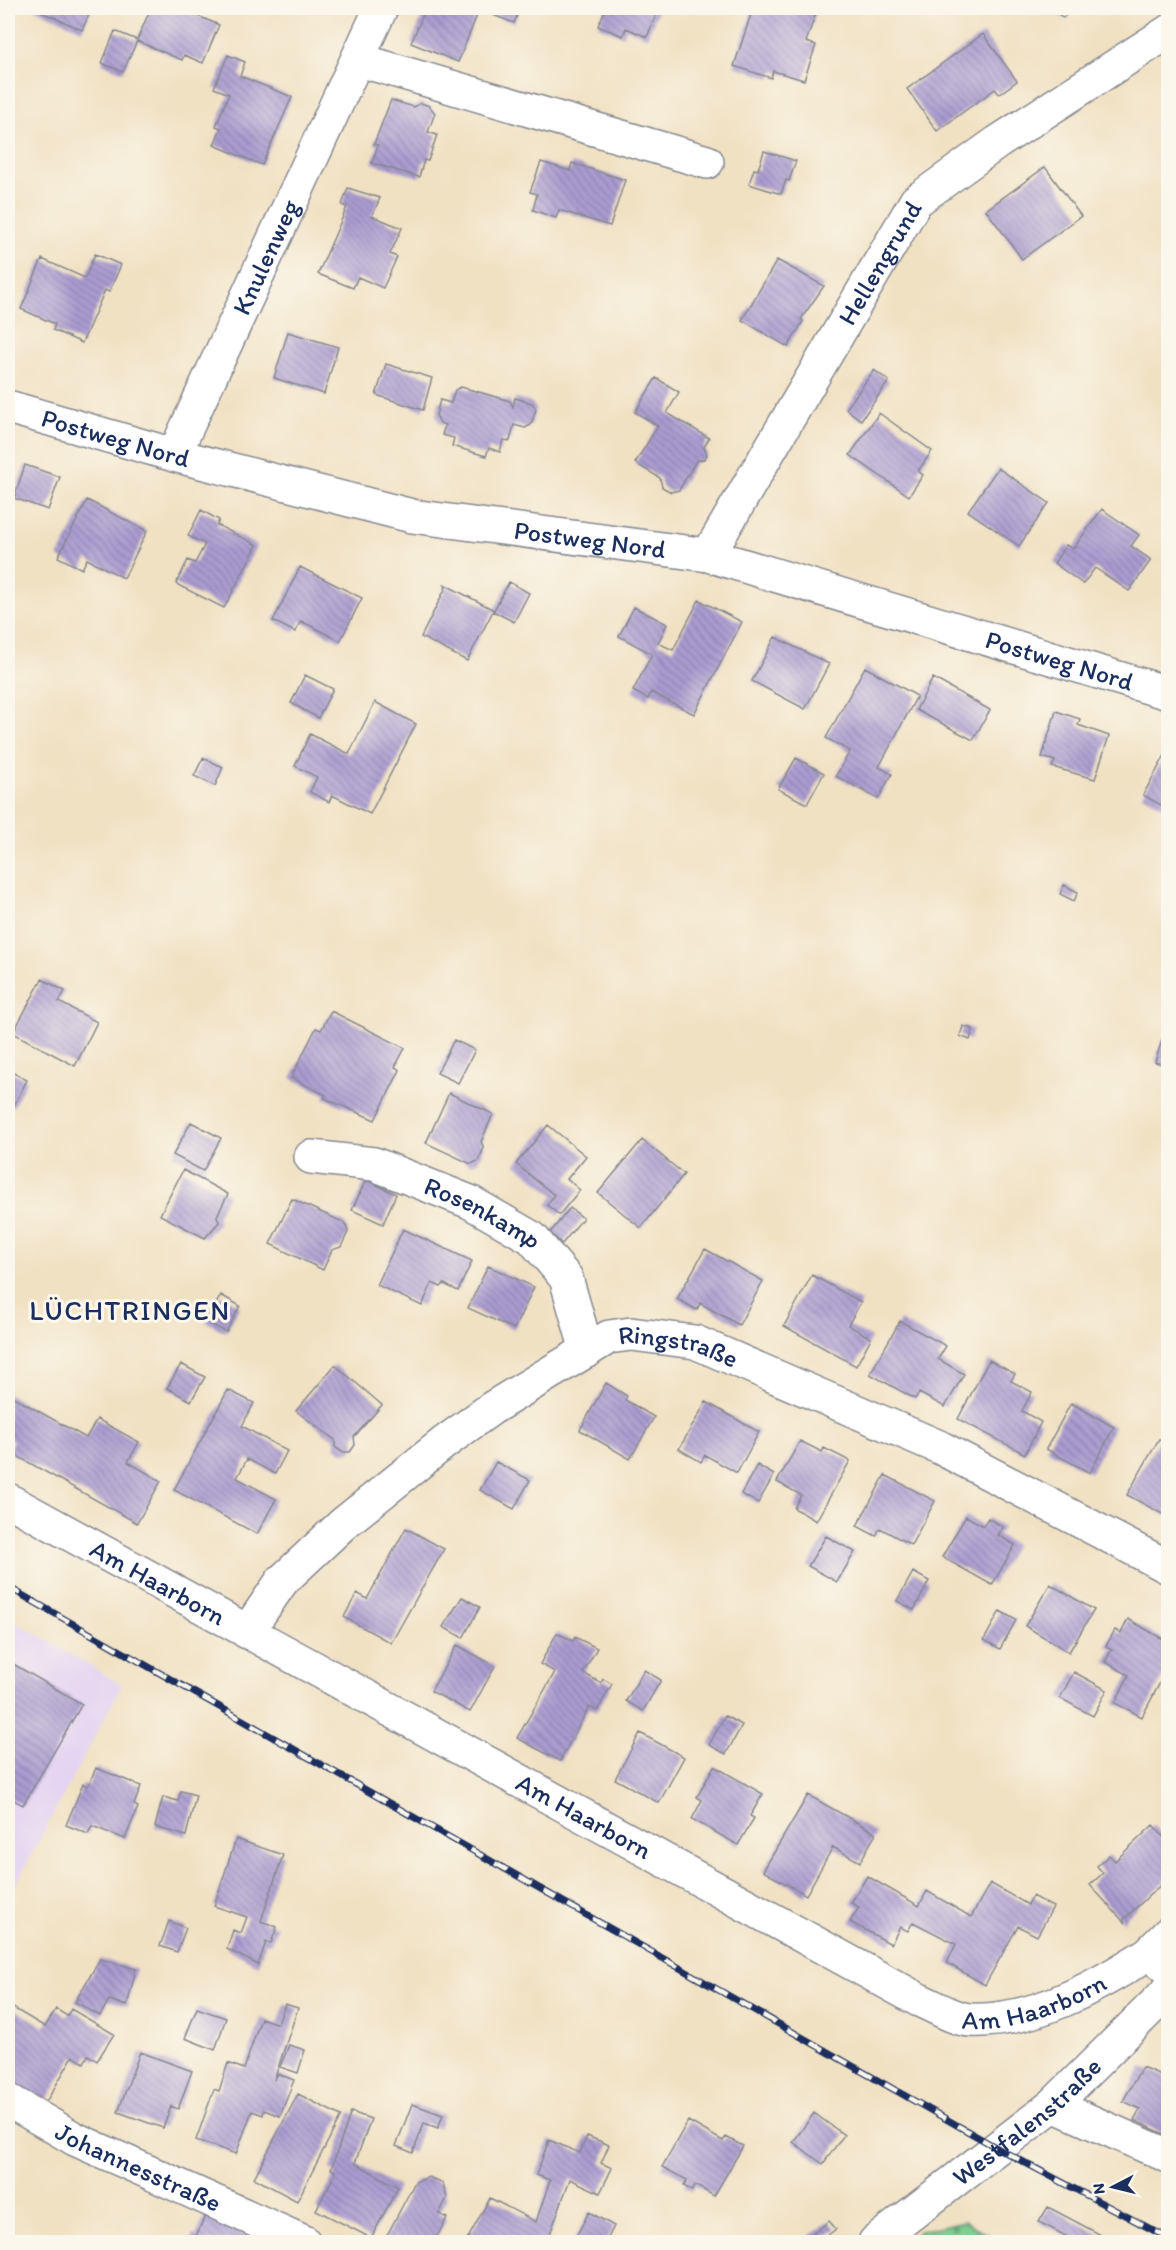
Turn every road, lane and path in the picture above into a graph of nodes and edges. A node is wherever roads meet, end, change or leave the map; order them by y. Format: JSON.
{"nodes":[{"id":1,"x":371,"y":10,"type":"edge"},
{"id":2,"x":1168,"y":32,"type":"edge"},
{"id":3,"x":358,"y":60,"type":"junction"},
{"id":4,"x":706,"y":162,"type":"dead end"},
{"id":5,"x":8,"y":407,"type":"edge"},
{"id":6,"x":174,"y":455,"type":"junction"},
{"id":7,"x":708,"y":555,"type":"junction"},
{"id":8,"x":1168,"y":693,"type":"edge"},
{"id":9,"x":311,"y":1157,"type":"dead end"},
{"id":10,"x":586,"y":1351,"type":"junction"},
{"id":11,"x":8,"y":1500,"type":"edge"},
{"id":12,"x":1168,"y":1566,"type":"edge"},
{"id":13,"x":247,"y":1632,"type":"junction"},
{"id":14,"x":1162,"y":1952,"type":"edge"},
{"id":15,"x":1168,"y":1991,"type":"edge"},
{"id":16,"x":8,"y":2100,"type":"edge"},
{"id":17,"x":1053,"y":2105,"type":"junction"},
{"id":18,"x":1168,"y":2156,"type":"edge"},
{"id":19,"x":304,"y":2242,"type":"edge"},
{"id":20,"x":875,"y":2242,"type":"edge"}],
"edges":[{"from":1,"to":3,"type":"street","name":"Knulenweg"},
{"from":2,"to":7,"type":"street","name":"Hellengrund"},
{"from":3,"to":4,"type":"street"},
{"from":3,"to":6,"type":"street","name":"Knulenweg"},
{"from":5,"to":6,"type":"street","name":"Postweg Nord"},
{"from":6,"to":7,"type":"street","name":"Postweg Nord"},
{"from":7,"to":8,"type":"street","name":"Postweg Nord"},
{"from":9,"to":10,"type":"street","name":"Rosenkamp"},
{"from":10,"to":12,"type":"street","name":"Ringstraße"},
{"from":10,"to":13,"type":"street","name":"Ringstraße"},
{"from":11,"to":13,"type":"street","name":"Am Haarborn"},
{"from":13,"to":14,"type":"street","name":"Am Haarborn"},
{"from":15,"to":17,"type":"street","name":"Westfalenstraße"},
{"from":16,"to":19,"type":"street","name":"Johannesstraße"},
{"from":17,"to":18,"type":"street"},
{"from":17,"to":20,"type":"street","name":"Westfalenstraße"}]}
